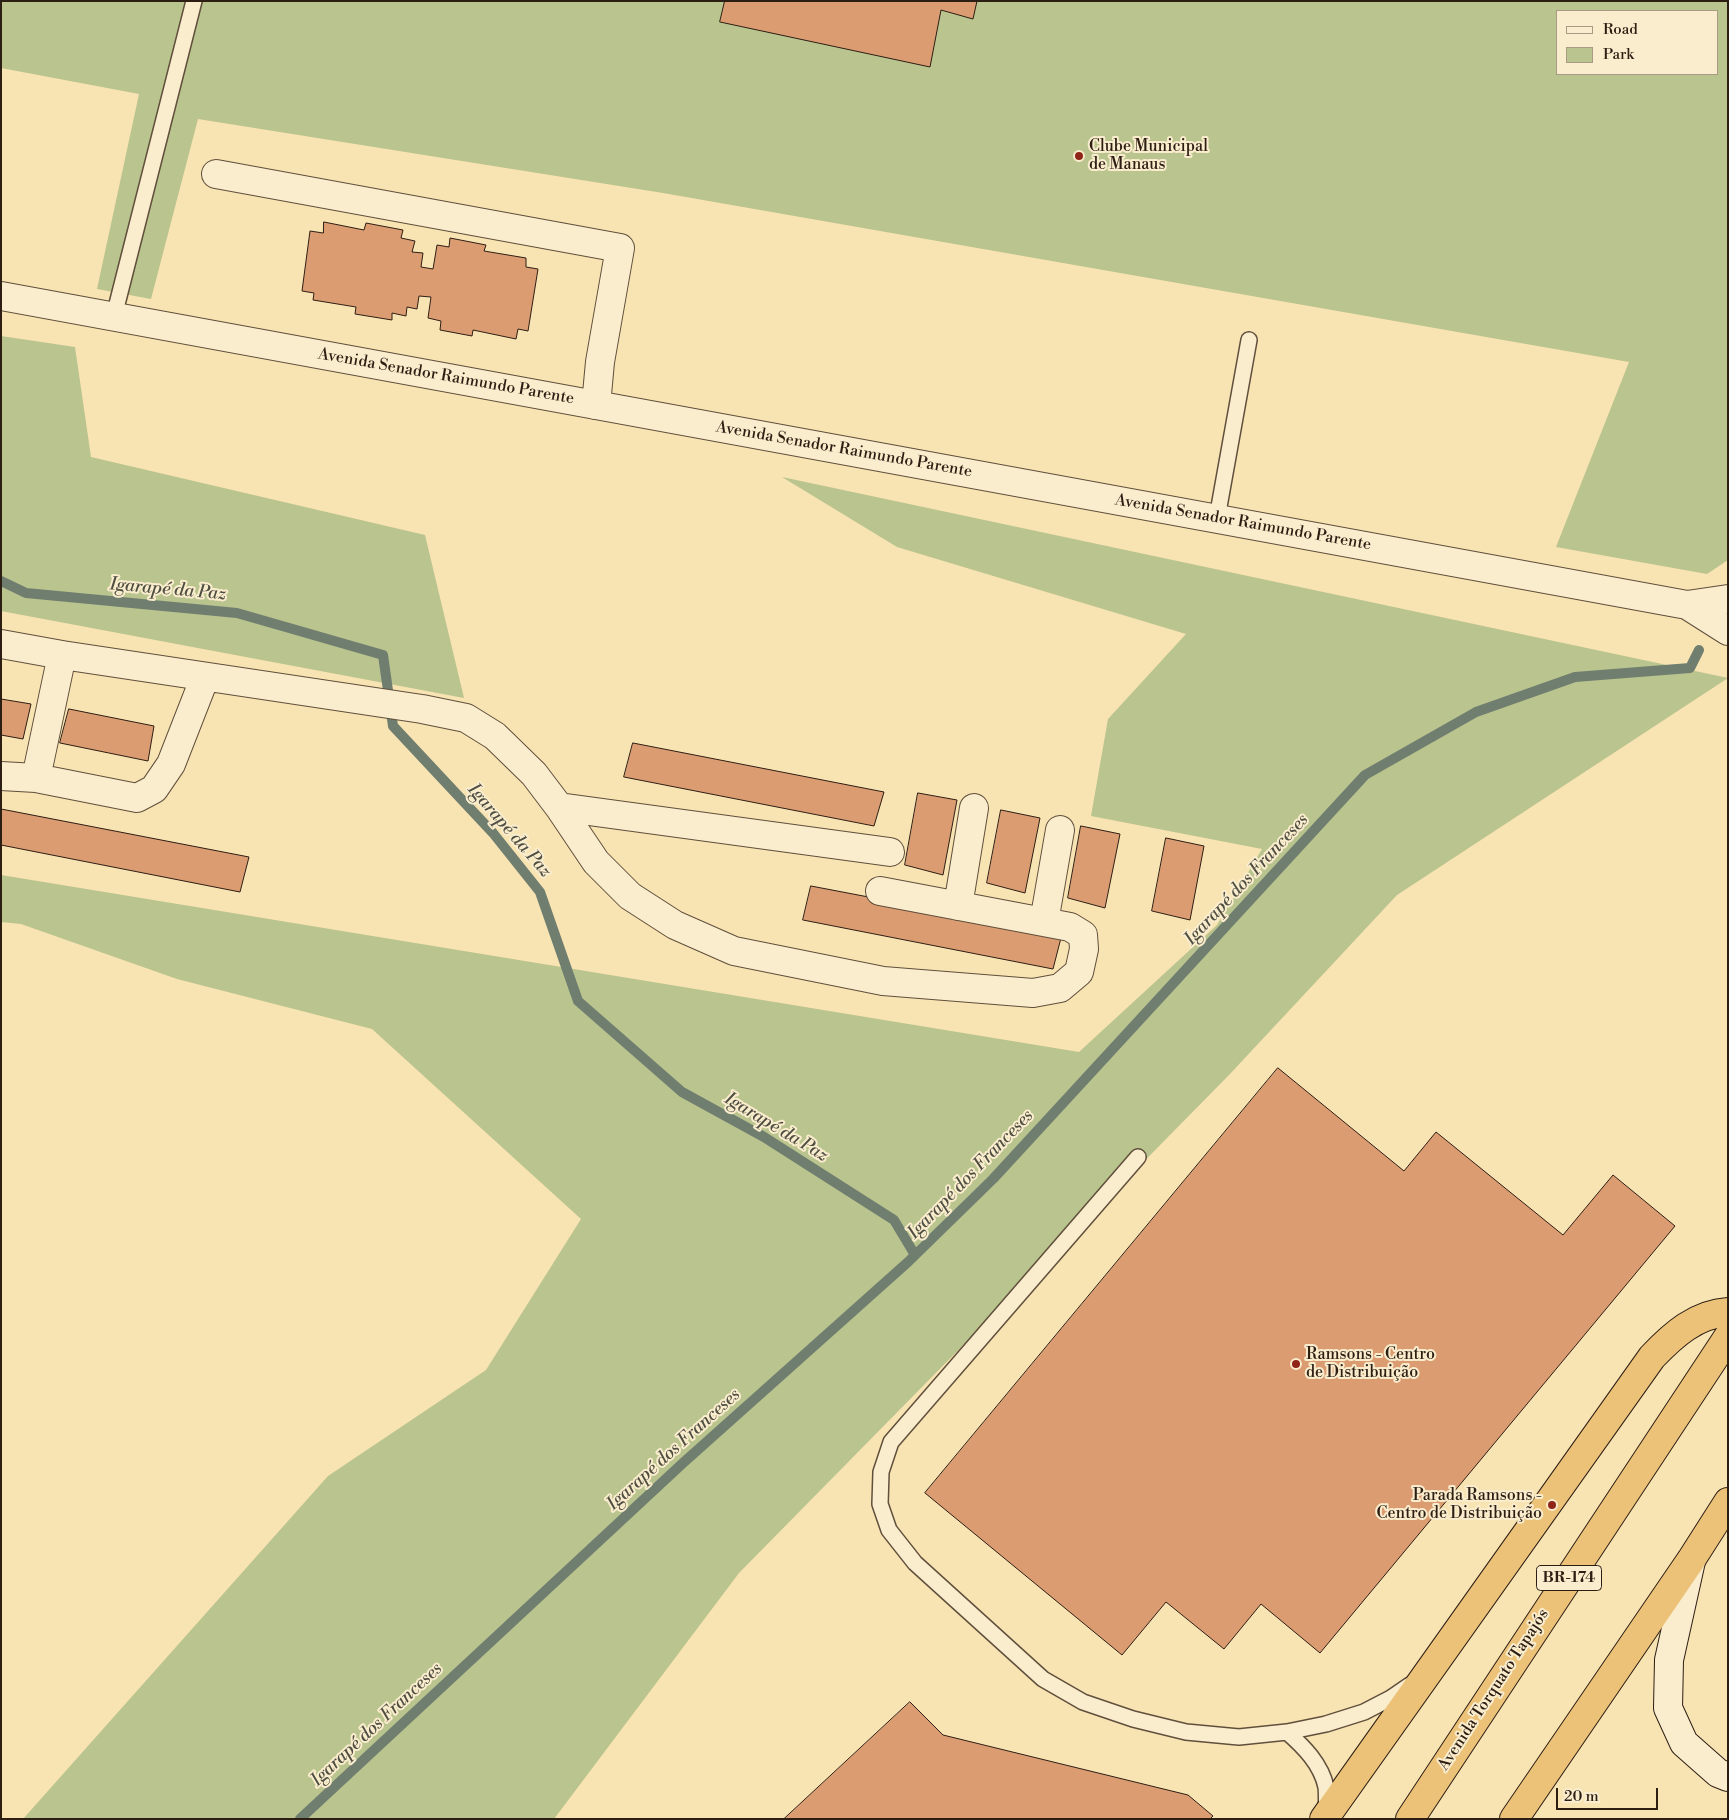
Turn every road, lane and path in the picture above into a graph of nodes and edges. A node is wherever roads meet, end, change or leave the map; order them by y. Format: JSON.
{"nodes":[{"id":1,"x":194,"y":1,"type":"edge"},
{"id":2,"x":216,"y":174,"type":"dead end"},
{"id":3,"x":1,"y":296,"type":"edge"},
{"id":4,"x":114,"y":316,"type":"junction"},
{"id":5,"x":1249,"y":340,"type":"dead end"},
{"id":6,"x":596,"y":405,"type":"junction"},
{"id":7,"x":1217,"y":518,"type":"junction"},
{"id":8,"x":1728,"y":599,"type":"edge"},
{"id":9,"x":1688,"y":605,"type":"junction"},
{"id":10,"x":1728,"y":632,"type":"edge"},
{"id":11,"x":1,"y":644,"type":"edge"},
{"id":12,"x":62,"y":655,"type":"junction"},
{"id":13,"x":205,"y":677,"type":"junction"},
{"id":14,"x":1,"y":776,"type":"edge"},
{"id":15,"x":36,"y":778,"type":"junction"},
{"id":16,"x":559,"y":806,"type":"junction"},
{"id":17,"x":974,"y":808,"type":"dead end"},
{"id":18,"x":1060,"y":830,"type":"dead end"},
{"id":19,"x":890,"y":852,"type":"dead end"},
{"id":20,"x":880,"y":892,"type":"dead end"},
{"id":21,"x":958,"y":906,"type":"junction"},
{"id":22,"x":1044,"y":922,"type":"junction"},
{"id":23,"x":1138,"y":1157,"type":"dead end"},
{"id":24,"x":1728,"y":1312,"type":"edge"},
{"id":25,"x":1728,"y":1337,"type":"edge"},
{"id":26,"x":1728,"y":1502,"type":"edge"},
{"id":27,"x":1691,"y":1560,"type":"junction"},
{"id":28,"x":1426,"y":1674,"type":"junction"},
{"id":29,"x":1287,"y":1732,"type":"junction"},
{"id":30,"x":1728,"y":1778,"type":"edge"},
{"id":31,"x":1325,"y":1816,"type":"edge"},
{"id":32,"x":1410,"y":1819,"type":"edge"},
{"id":33,"x":1514,"y":1819,"type":"edge"}],
"edges":[{"from":1,"to":4,"type":"lane"},
{"from":2,"to":6,"type":"street"},
{"from":3,"to":4,"type":"street","name":"Avenida Senador Raimundo Parente"},
{"from":4,"to":6,"type":"street","name":"Avenida Senador Raimundo Parente"},
{"from":5,"to":7,"type":"lane"},
{"from":6,"to":7,"type":"street","name":"Avenida Senador Raimundo Parente"},
{"from":7,"to":9,"type":"street","name":"Avenida Senador Raimundo Parente"},
{"from":8,"to":9,"type":"street","name":"Avenida Senador Raimundo Parente"},
{"from":9,"to":10,"type":"street","name":"Avenida Senador Raimundo Parente"},
{"from":11,"to":12,"type":"street"},
{"from":12,"to":13,"type":"street"},
{"from":12,"to":15,"type":"street"},
{"from":13,"to":15,"type":"street"},
{"from":13,"to":16,"type":"street"},
{"from":14,"to":15,"type":"street"},
{"from":16,"to":19,"type":"street"},
{"from":16,"to":22,"type":"street"},
{"from":17,"to":21,"type":"street"},
{"from":18,"to":22,"type":"street"},
{"from":20,"to":21,"type":"street"},
{"from":21,"to":22,"type":"street"},
{"from":23,"to":29,"type":"lane"},
{"from":24,"to":28,"type":"highway"},
{"from":25,"to":32,"type":"highway","name":"Avenida Torquato Tapajós","number":"BR-174"},
{"from":26,"to":27,"type":"highway"},
{"from":27,"to":30,"type":"street"},
{"from":27,"to":33,"type":"highway"},
{"from":28,"to":29,"type":"lane"},
{"from":28,"to":31,"type":"highway"},
{"from":29,"to":31,"type":"lane"}]}
